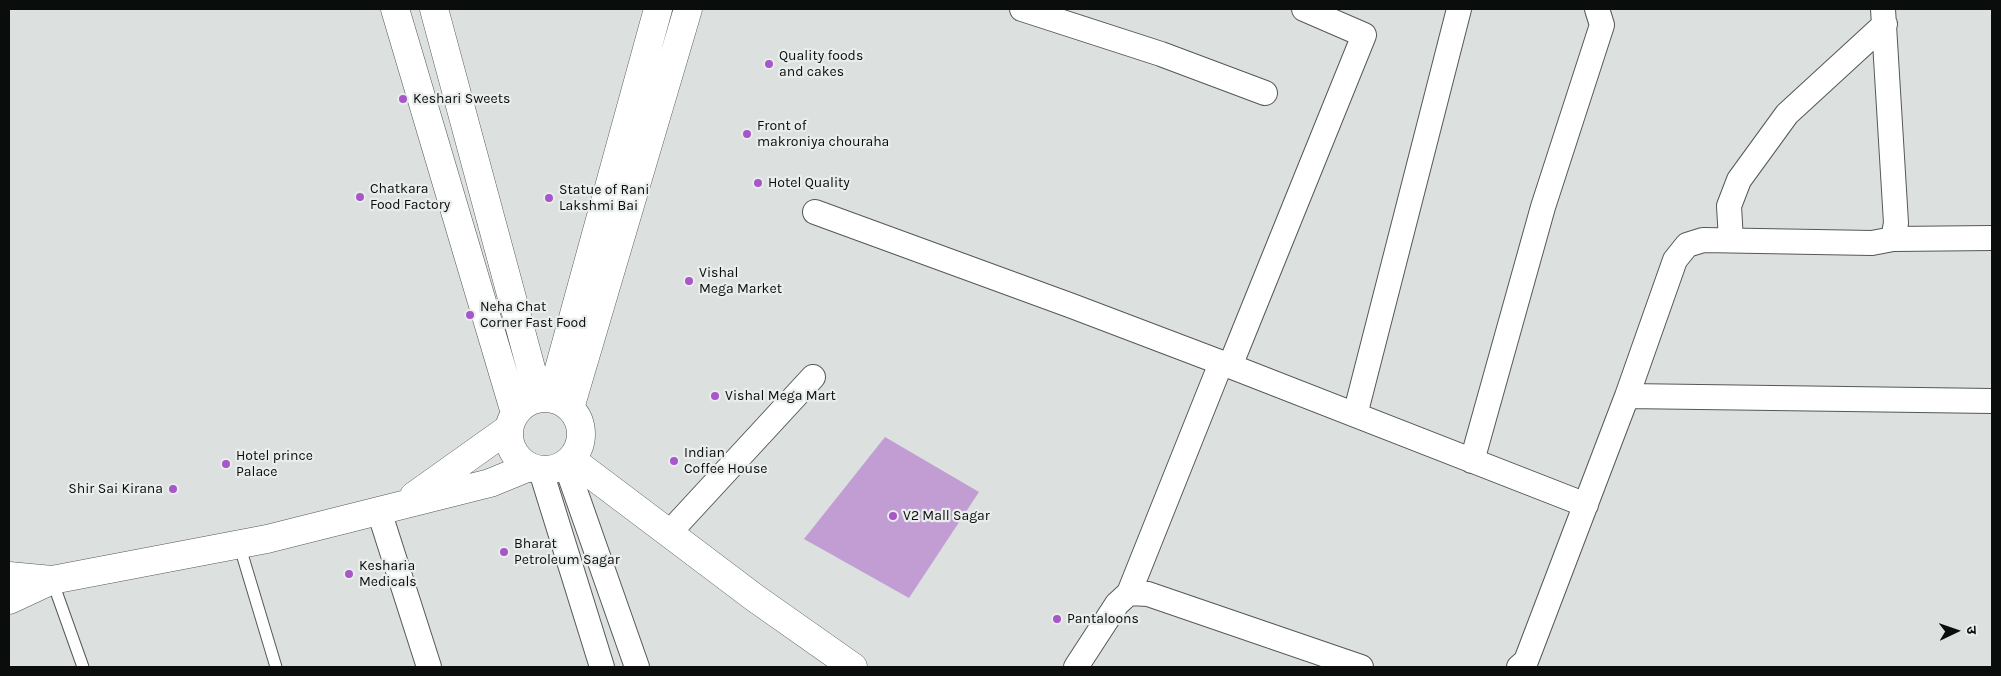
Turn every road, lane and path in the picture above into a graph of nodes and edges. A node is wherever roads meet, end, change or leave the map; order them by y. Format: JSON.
{"nodes":[{"id":1,"x":395,"y":9,"type":"edge"},
{"id":2,"x":434,"y":9,"type":"edge"},
{"id":3,"x":658,"y":9,"type":"edge"},
{"id":4,"x":688,"y":9,"type":"edge"},
{"id":5,"x":1022,"y":9,"type":"edge"},
{"id":6,"x":1304,"y":9,"type":"edge"},
{"id":7,"x":1459,"y":9,"type":"edge"},
{"id":8,"x":1597,"y":9,"type":"edge"},
{"id":9,"x":1884,"y":17,"type":"edge"},
{"id":10,"x":1265,"y":93,"type":"dead end"},
{"id":11,"x":815,"y":212,"type":"dead end"},
{"id":12,"x":1992,"y":238,"type":"edge"},
{"id":13,"x":1893,"y":239,"type":"junction"},
{"id":14,"x":1731,"y":240,"type":"junction"},
{"id":15,"x":1226,"y":364,"type":"junction"},
{"id":16,"x":814,"y":377,"type":"dead end"},
{"id":17,"x":1627,"y":396,"type":"junction"},
{"id":18,"x":553,"y":401,"type":"junction"},
{"id":19,"x":1992,"y":401,"type":"edge"},
{"id":20,"x":1355,"y":415,"type":"junction"},
{"id":21,"x":512,"y":421,"type":"junction"},
{"id":22,"x":1472,"y":461,"type":"junction"},
{"id":23,"x":552,"y":466,"type":"junction"},
{"id":24,"x":1586,"y":505,"type":"junction"},
{"id":25,"x":390,"y":508,"type":"junction"},
{"id":26,"x":669,"y":533,"type":"junction"},
{"id":27,"x":240,"y":544,"type":"junction"},
{"id":28,"x":9,"y":576,"type":"edge"},
{"id":29,"x":52,"y":580,"type":"junction"},
{"id":30,"x":1129,"y":594,"type":"junction"},
{"id":31,"x":9,"y":600,"type":"edge"},
{"id":32,"x":83,"y":667,"type":"edge"},
{"id":33,"x":276,"y":667,"type":"edge"},
{"id":34,"x":429,"y":667,"type":"edge"},
{"id":35,"x":602,"y":667,"type":"edge"},
{"id":36,"x":638,"y":667,"type":"edge"},
{"id":37,"x":853,"y":667,"type":"edge"},
{"id":38,"x":1076,"y":667,"type":"edge"},
{"id":39,"x":1361,"y":667,"type":"edge"},
{"id":40,"x":1519,"y":667,"type":"edge"}],
"edges":[{"from":1,"to":21,"type":"main road"},
{"from":2,"to":18,"type":"main road"},
{"from":3,"to":18,"type":"main road"},
{"from":4,"to":18,"type":"main road"},
{"from":5,"to":10,"type":"street"},
{"from":6,"to":15,"type":"street"},
{"from":7,"to":20,"type":"street"},
{"from":8,"to":22,"type":"street"},
{"from":9,"to":13,"type":"street"},
{"from":9,"to":14,"type":"street"},
{"from":11,"to":15,"type":"street"},
{"from":12,"to":13,"type":"street"},
{"from":13,"to":14,"type":"street"},
{"from":14,"to":17,"type":"street"},
{"from":15,"to":20,"type":"street"},
{"from":15,"to":30,"type":"street"},
{"from":16,"to":26,"type":"street"},
{"from":17,"to":19,"type":"street"},
{"from":17,"to":24,"type":"street"},
{"from":18,"to":21,"type":"main road"},
{"from":18,"to":23,"type":"main road"},
{"from":20,"to":22,"type":"street"},
{"from":21,"to":23,"type":"main road"},
{"from":21,"to":25,"type":"main road"},
{"from":22,"to":24,"type":"street"},
{"from":23,"to":25,"type":"main road"},
{"from":23,"to":26,"type":"main road"},
{"from":23,"to":35,"type":"street"},
{"from":23,"to":36,"type":"street"},
{"from":24,"to":40,"type":"street"},
{"from":25,"to":27,"type":"main road"},
{"from":25,"to":34,"type":"street"},
{"from":26,"to":37,"type":"main road"},
{"from":27,"to":29,"type":"main road"},
{"from":27,"to":33,"type":"lane"},
{"from":28,"to":29,"type":"main road"},
{"from":29,"to":31,"type":"main road"},
{"from":29,"to":32,"type":"lane"},
{"from":30,"to":38,"type":"street"},
{"from":30,"to":39,"type":"street"}]}
